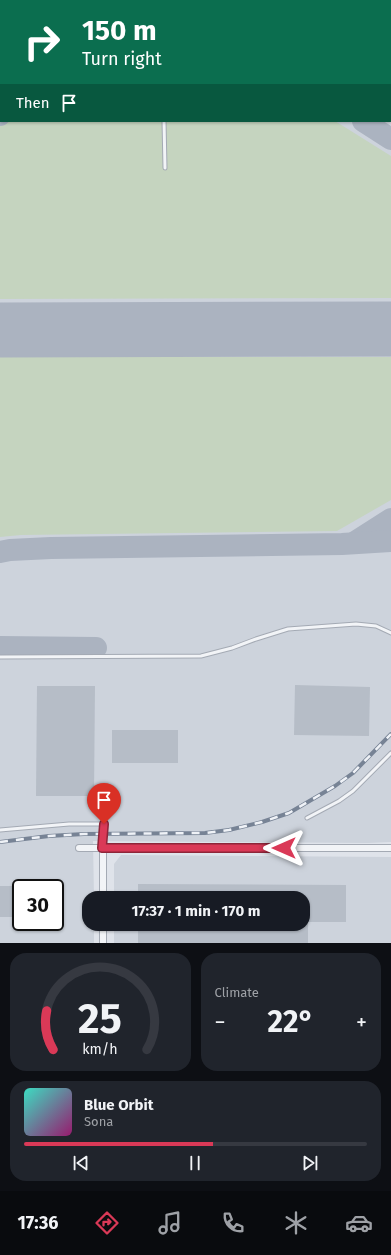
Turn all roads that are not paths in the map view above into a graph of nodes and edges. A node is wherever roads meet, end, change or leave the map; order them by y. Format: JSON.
{"nodes":[{"id":1,"x":164,"y":122,"type":"edge"},
{"id":2,"x":164,"y":168,"type":"dead end"},
{"id":3,"x":391,"y":633,"type":"edge"},
{"id":4,"x":0,"y":657,"type":"edge"},
{"id":5,"x":391,"y":753,"type":"edge"},
{"id":6,"x":307,"y":818,"type":"dead end"},
{"id":7,"x":0,"y":830,"type":"edge"},
{"id":8,"x":79,"y":848,"type":"dead end"},
{"id":9,"x":102,"y":848,"type":"junction"},
{"id":10,"x":391,"y":848,"type":"edge"},
{"id":11,"x":102,"y":891,"type":"edge"},
{"id":12,"x":103,"y":931,"type":"edge"},
{"id":13,"x":103,"y":943,"type":"edge"}],
"edges":[{"from":1,"to":2,"type":"lane"},
{"from":3,"to":4,"type":"lane"},
{"from":5,"to":6,"type":"lane"},
{"from":7,"to":9,"type":"lane"},
{"from":8,"to":9,"type":"street"},
{"from":9,"to":10,"type":"street"},
{"from":9,"to":11,"type":"street"},
{"from":12,"to":13,"type":"street"}]}
